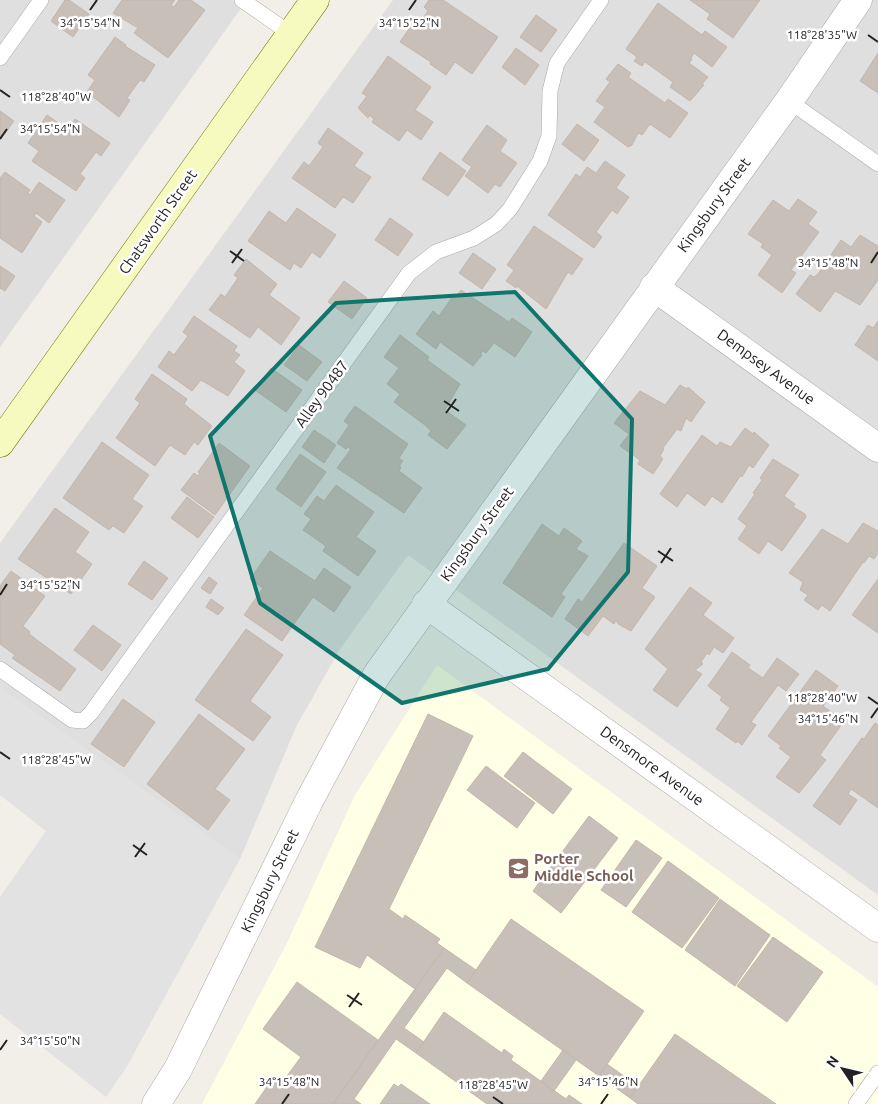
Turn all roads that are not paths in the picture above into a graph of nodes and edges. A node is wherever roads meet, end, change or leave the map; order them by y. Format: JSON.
{"nodes":[{"id":1,"x":41,"y":0,"type":"edge"},
{"id":2,"x":242,"y":0,"type":"edge"},
{"id":3,"x":316,"y":0,"type":"edge"},
{"id":4,"x":601,"y":0,"type":"edge"},
{"id":5,"x":858,"y":0,"type":"edge"},
{"id":6,"x":291,"y":34,"type":"junction"},
{"id":7,"x":0,"y":58,"type":"edge"},
{"id":8,"x":789,"y":101,"type":"junction"},
{"id":9,"x":878,"y":164,"type":"edge"},
{"id":10,"x":654,"y":287,"type":"junction"},
{"id":11,"x":0,"y":443,"type":"edge"},
{"id":12,"x":878,"y":448,"type":"edge"},
{"id":13,"x":426,"y":604,"type":"junction"},
{"id":14,"x":0,"y":668,"type":"edge"},
{"id":15,"x":878,"y":928,"type":"edge"},
{"id":16,"x":878,"y":1073,"type":"edge"},
{"id":17,"x":156,"y":1104,"type":"edge"},
{"id":18,"x":856,"y":1104,"type":"edge"}],
"edges":[{"from":1,"to":7,"type":"lane"},
{"from":2,"to":6,"type":"lane"},
{"from":3,"to":6,"type":"main road","name":"Chatsworth Street"},
{"from":4,"to":14,"type":"lane","name":"Alley 90487"},
{"from":5,"to":8,"type":"street","name":"Kingsbury Street"},
{"from":6,"to":11,"type":"main road","name":"Chatsworth Street"},
{"from":8,"to":9,"type":"lane"},
{"from":8,"to":10,"type":"street","name":"Kingsbury Street"},
{"from":10,"to":12,"type":"street","name":"Dempsey Avenue"},
{"from":10,"to":13,"type":"street","name":"Kingsbury Street"},
{"from":13,"to":15,"type":"street","name":"Densmore Avenue"},
{"from":13,"to":17,"type":"street","name":"Kingsbury Street"},
{"from":16,"to":18,"type":"lane"}]}
